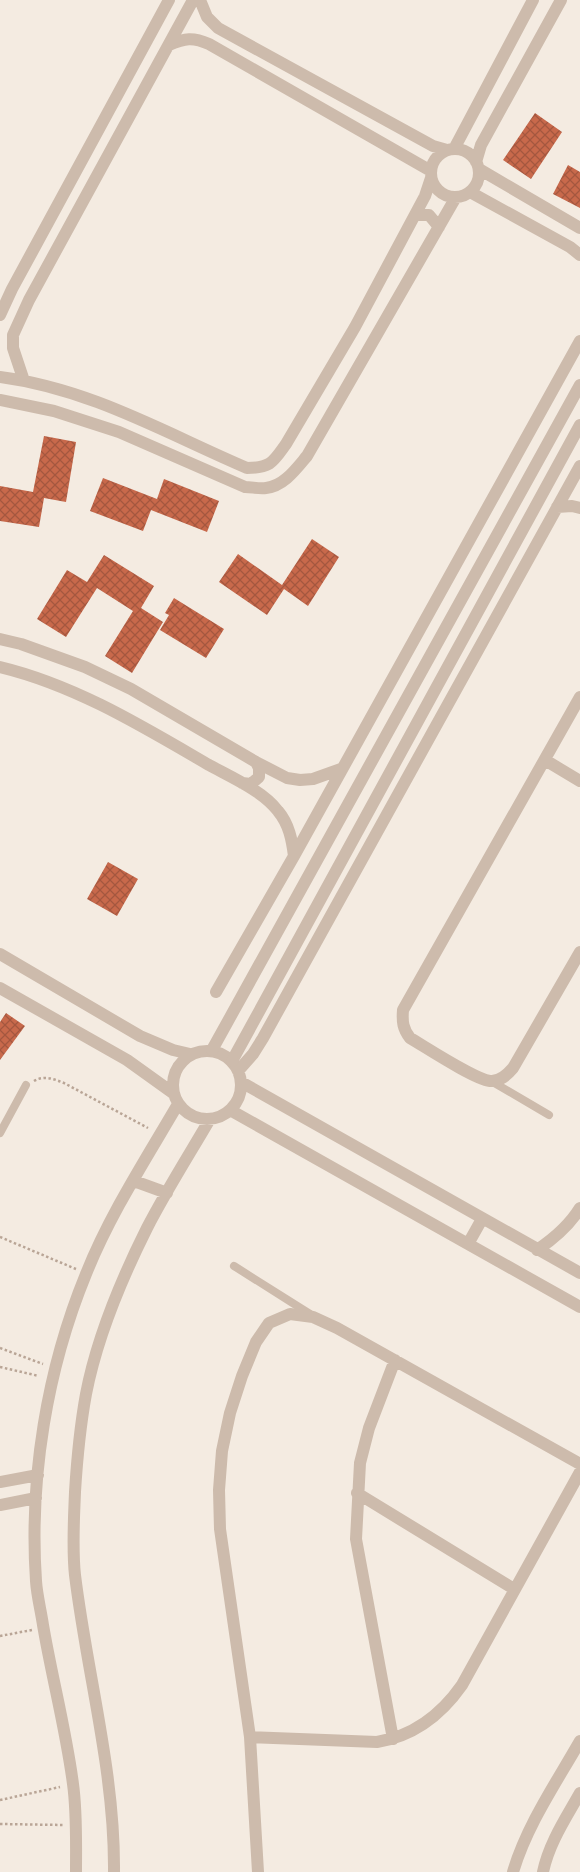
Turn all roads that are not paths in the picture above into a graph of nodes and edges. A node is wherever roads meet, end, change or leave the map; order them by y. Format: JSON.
{"nodes":[{"id":1,"x":169,"y":0,"type":"edge"},
{"id":2,"x":193,"y":0,"type":"edge"},
{"id":3,"x":200,"y":0,"type":"edge"},
{"id":4,"x":561,"y":0,"type":"edge"},
{"id":5,"x":531,"y":1,"type":"edge"},
{"id":6,"x":218,"y":28,"type":"junction"},
{"id":7,"x":209,"y":44,"type":"junction"},
{"id":8,"x":169,"y":45,"type":"junction"},
{"id":9,"x":450,"y":150,"type":"junction"},
{"id":10,"x":477,"y":165,"type":"junction"},
{"id":11,"x":431,"y":174,"type":"junction"},
{"id":12,"x":470,"y":192,"type":"junction"},
{"id":13,"x":456,"y":198,"type":"junction"},
{"id":14,"x":415,"y":215,"type":"junction"},
{"id":15,"x":439,"y":227,"type":"junction"},
{"id":16,"x":580,"y":228,"type":"edge"},
{"id":17,"x":577,"y":250,"type":"edge"},
{"id":18,"x":0,"y":315,"type":"edge"},
{"id":19,"x":6,"y":335,"type":"edge"},
{"id":20,"x":580,"y":341,"type":"edge"},
{"id":21,"x":0,"y":378,"type":"edge"},
{"id":22,"x":24,"y":381,"type":"junction"},
{"id":23,"x":580,"y":385,"type":"edge"},
{"id":24,"x":0,"y":400,"type":"edge"},
{"id":25,"x":580,"y":424,"type":"edge"},
{"id":26,"x":579,"y":471,"type":"edge"},
{"id":27,"x":558,"y":507,"type":"junction"},
{"id":28,"x":580,"y":508,"type":"edge"},
{"id":29,"x":526,"y":523,"type":"junction"},
{"id":30,"x":544,"y":531,"type":"junction"},
{"id":31,"x":0,"y":639,"type":"edge"},
{"id":32,"x":0,"y":667,"type":"edge"},
{"id":33,"x":580,"y":697,"type":"edge"},
{"id":34,"x":545,"y":760,"type":"junction"},
{"id":35,"x":256,"y":762,"type":"junction"},
{"id":36,"x":341,"y":769,"type":"junction"},
{"id":37,"x":580,"y":781,"type":"edge"},
{"id":38,"x":242,"y":783,"type":"junction"},
{"id":39,"x":294,"y":856,"type":"junction"},
{"id":40,"x":580,"y":952,"type":"edge"},
{"id":41,"x":0,"y":954,"type":"edge"},
{"id":42,"x":0,"y":988,"type":"edge"},
{"id":43,"x":216,"y":992,"type":"dead end"},
{"id":44,"x":212,"y":1050,"type":"junction"},
{"id":45,"x":190,"y":1054,"type":"junction"},
{"id":46,"x":237,"y":1071,"type":"junction"},
{"id":47,"x":491,"y":1081,"type":"junction"},
{"id":48,"x":26,"y":1085,"type":"road end"},
{"id":49,"x":176,"y":1099,"type":"junction"},
{"id":50,"x":230,"y":1110,"type":"junction"},
{"id":51,"x":549,"y":1115,"type":"dead end"},
{"id":52,"x":210,"y":1119,"type":"junction"},
{"id":53,"x":0,"y":1133,"type":"edge"},
{"id":54,"x":134,"y":1181,"type":"junction"},
{"id":55,"x":167,"y":1193,"type":"junction"},
{"id":56,"x":580,"y":1208,"type":"edge"},
{"id":57,"x":482,"y":1219,"type":"junction"},
{"id":58,"x":468,"y":1244,"type":"junction"},
{"id":59,"x":537,"y":1250,"type":"junction"},
{"id":60,"x":234,"y":1266,"type":"dead end"},
{"id":61,"x":580,"y":1273,"type":"edge"},
{"id":62,"x":580,"y":1307,"type":"edge"},
{"id":63,"x":313,"y":1316,"type":"junction"},
{"id":64,"x":395,"y":1360,"type":"junction"},
{"id":65,"x":580,"y":1464,"type":"edge"},
{"id":66,"x":580,"y":1472,"type":"edge"},
{"id":67,"x":38,"y":1475,"type":"junction"},
{"id":68,"x":0,"y":1482,"type":"edge"},
{"id":69,"x":357,"y":1494,"type":"junction"},
{"id":70,"x":36,"y":1498,"type":"junction"},
{"id":71,"x":0,"y":1505,"type":"edge"},
{"id":72,"x":514,"y":1589,"type":"junction"},
{"id":73,"x":250,"y":1737,"type":"junction"},
{"id":74,"x":393,"y":1739,"type":"junction"},
{"id":75,"x":580,"y":1741,"type":"edge"},
{"id":76,"x":580,"y":1793,"type":"edge"},
{"id":77,"x":76,"y":1872,"type":"edge"},
{"id":78,"x":114,"y":1872,"type":"edge"},
{"id":79,"x":258,"y":1872,"type":"edge"},
{"id":80,"x":513,"y":1872,"type":"edge"},
{"id":81,"x":542,"y":1872,"type":"edge"}],
"edges":[{"from":1,"to":18,"type":"street"},
{"from":2,"to":8,"type":"street"},
{"from":3,"to":6,"type":"street"},
{"from":4,"to":10,"type":"street"},
{"from":5,"to":9,"type":"street"},
{"from":6,"to":7,"type":"street"},
{"from":6,"to":9,"type":"street"},
{"from":7,"to":8,"type":"street"},
{"from":7,"to":11,"type":"street"},
{"from":8,"to":19,"type":"street"},
{"from":9,"to":10,"type":"street"},
{"from":9,"to":11,"type":"street"},
{"from":10,"to":12,"type":"street"},
{"from":10,"to":16,"type":"street"},
{"from":11,"to":13,"type":"street"},
{"from":11,"to":14,"type":"street"},
{"from":12,"to":13,"type":"street"},
{"from":12,"to":17,"type":"street"},
{"from":13,"to":15,"type":"street"},
{"from":14,"to":15,"type":"street"},
{"from":14,"to":22,"type":"street"},
{"from":15,"to":24,"type":"street"},
{"from":19,"to":22,"type":"street"},
{"from":20,"to":36,"type":"street"},
{"from":21,"to":22,"type":"street"},
{"from":23,"to":44,"type":"street"},
{"from":25,"to":29,"type":"street"},
{"from":26,"to":27,"type":"street"},
{"from":27,"to":28,"type":"street"},
{"from":27,"to":30,"type":"street"},
{"from":29,"to":30,"type":"street"},
{"from":29,"to":46,"type":"street"},
{"from":30,"to":46,"type":"street"},
{"from":31,"to":35,"type":"street"},
{"from":32,"to":38,"type":"street"},
{"from":33,"to":34,"type":"street"},
{"from":34,"to":37,"type":"street"},
{"from":34,"to":47,"type":"street"},
{"from":35,"to":36,"type":"street"},
{"from":35,"to":38,"type":"street"},
{"from":36,"to":39,"type":"street"},
{"from":38,"to":39,"type":"street"},
{"from":39,"to":43,"type":"street"},
{"from":40,"to":47,"type":"street"},
{"from":41,"to":45,"type":"street"},
{"from":42,"to":49,"type":"street"},
{"from":44,"to":45,"type":"street"},
{"from":44,"to":46,"type":"street"},
{"from":45,"to":49,"type":"street"},
{"from":46,"to":50,"type":"street"},
{"from":46,"to":57,"type":"street"},
{"from":47,"to":51,"type":"lane"},
{"from":48,"to":53,"type":"lane"},
{"from":49,"to":52,"type":"street"},
{"from":49,"to":54,"type":"street"},
{"from":50,"to":52,"type":"street"},
{"from":50,"to":58,"type":"street"},
{"from":52,"to":55,"type":"street"},
{"from":54,"to":55,"type":"street"},
{"from":54,"to":67,"type":"street"},
{"from":55,"to":78,"type":"street"},
{"from":56,"to":59,"type":"street"},
{"from":57,"to":58,"type":"street"},
{"from":57,"to":59,"type":"street"},
{"from":58,"to":62,"type":"street"},
{"from":59,"to":61,"type":"street"},
{"from":60,"to":63,"type":"lane"},
{"from":63,"to":64,"type":"street"},
{"from":63,"to":73,"type":"street"},
{"from":64,"to":65,"type":"street"},
{"from":64,"to":69,"type":"street"},
{"from":66,"to":72,"type":"street"},
{"from":67,"to":68,"type":"street"},
{"from":67,"to":70,"type":"street"},
{"from":69,"to":72,"type":"street"},
{"from":69,"to":74,"type":"street"},
{"from":70,"to":71,"type":"street"},
{"from":70,"to":77,"type":"street"},
{"from":72,"to":74,"type":"street"},
{"from":73,"to":74,"type":"street"},
{"from":73,"to":79,"type":"street"},
{"from":75,"to":80,"type":"street"},
{"from":76,"to":81,"type":"street"}]}
